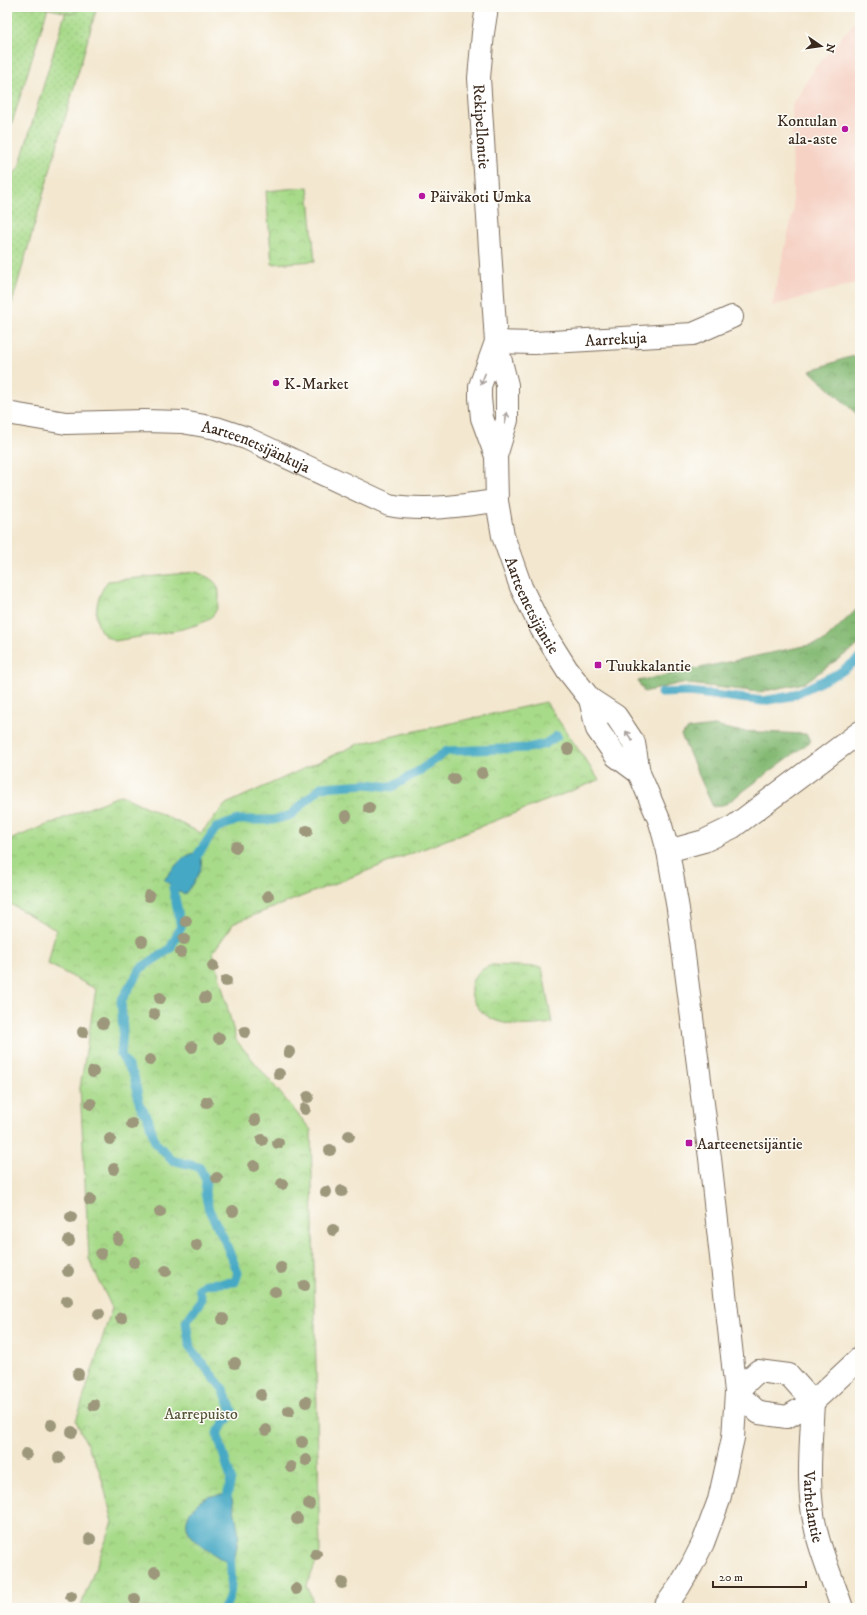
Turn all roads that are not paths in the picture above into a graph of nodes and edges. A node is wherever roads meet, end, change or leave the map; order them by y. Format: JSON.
{"nodes":[{"id":1,"x":487,"y":7,"type":"edge"},
{"id":2,"x":732,"y":317,"type":"dead end"},
{"id":3,"x":496,"y":342,"type":"junction"},
{"id":4,"x":7,"y":413,"type":"edge"},
{"id":5,"x":497,"y":501,"type":"junction"},
{"id":6,"x":860,"y":732,"type":"edge"},
{"id":7,"x":668,"y":851,"type":"junction"},
{"id":8,"x":860,"y":1358,"type":"edge"},
{"id":9,"x":736,"y":1392,"type":"junction"},
{"id":10,"x":813,"y":1402,"type":"junction"},
{"id":11,"x":664,"y":1608,"type":"edge"},
{"id":12,"x":842,"y":1608,"type":"edge"}],
"edges":[{"from":1,"to":3,"type":"street","name":"Rekipellontie"},
{"from":2,"to":3,"type":"street","name":"Aarrekuja"},
{"from":3,"to":5,"type":"street","name":"Rekipellontie"},
{"from":4,"to":5,"type":"street","name":"Aarteenetsijänkuja"},
{"from":5,"to":7,"type":"street","name":"Aarteenetsijäntie"},
{"from":6,"to":7,"type":"street"},
{"from":7,"to":9,"type":"street","name":"Aarteenetsijäntie"},
{"from":8,"to":10,"type":"street"},
{"from":9,"to":10,"type":"street"},
{"from":9,"to":10,"type":"street"},
{"from":9,"to":11,"type":"street","name":"Aarteenetsijäntie"},
{"from":10,"to":12,"type":"street","name":"Varhelantie"}]}
